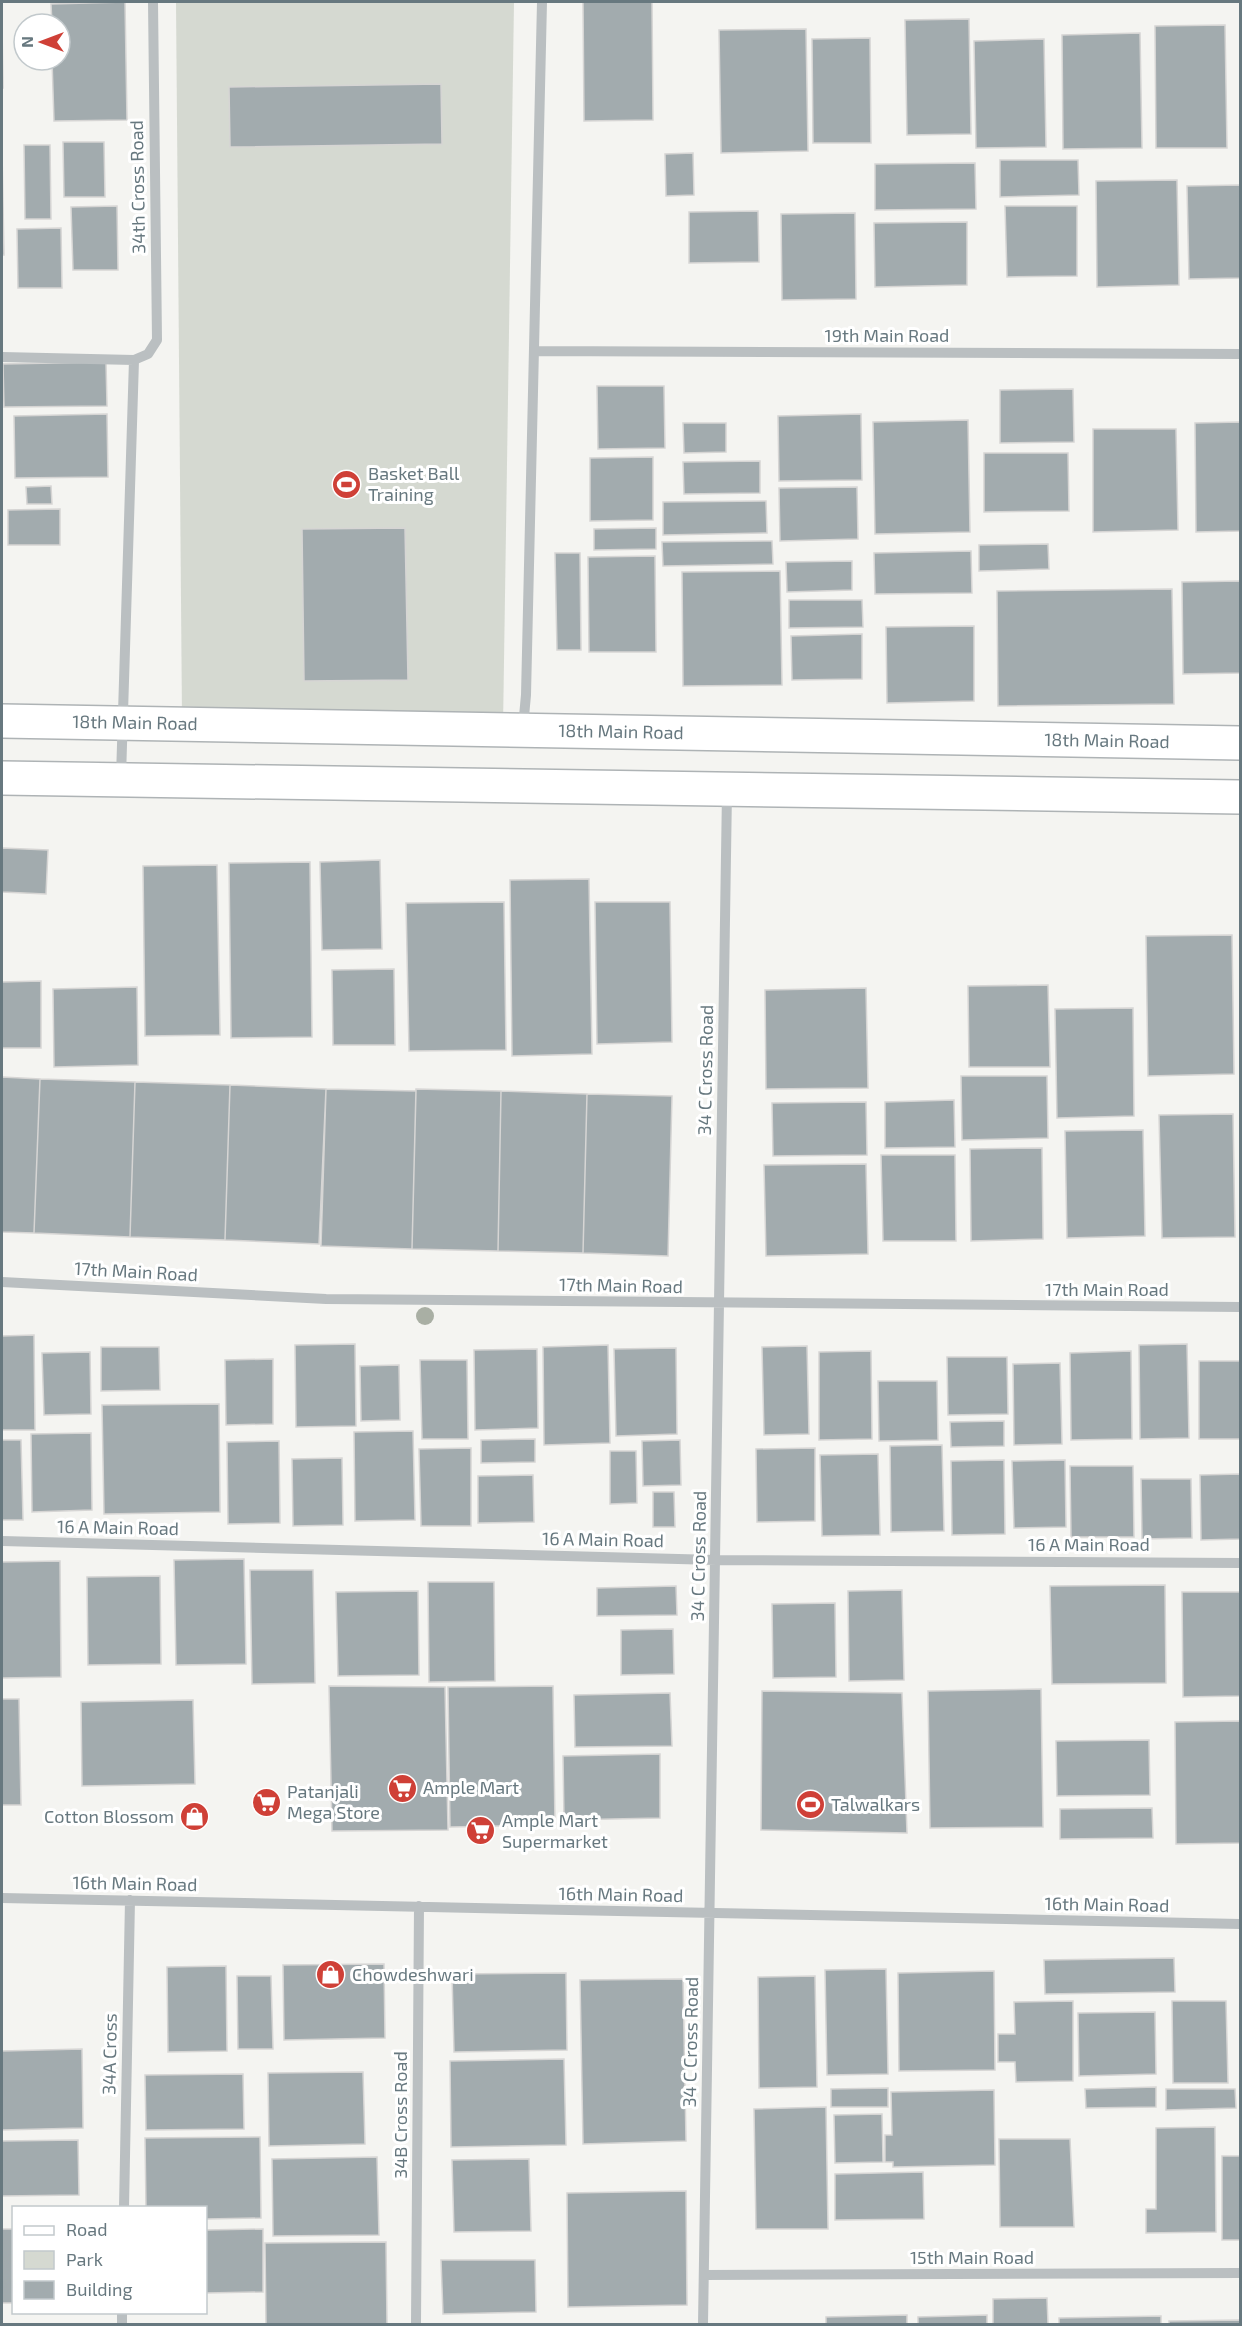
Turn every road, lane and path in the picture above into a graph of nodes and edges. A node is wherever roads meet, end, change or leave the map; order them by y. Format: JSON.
{"nodes":[{"id":1,"x":153,"y":2,"type":"edge"},
{"id":2,"x":542,"y":2,"type":"edge"},
{"id":3,"x":534,"y":351,"type":"junction"},
{"id":4,"x":1240,"y":354,"type":"edge"},
{"id":5,"x":2,"y":357,"type":"edge"},
{"id":6,"x":134,"y":360,"type":"junction"},
{"id":7,"x":2,"y":721,"type":"edge"},
{"id":8,"x":122,"y":723,"type":"junction"},
{"id":9,"x":523,"y":731,"type":"junction"},
{"id":10,"x":1240,"y":743,"type":"edge"},
{"id":11,"x":2,"y":778,"type":"edge"},
{"id":12,"x":120,"y":780,"type":"junction"},
{"id":13,"x":727,"y":789,"type":"junction"},
{"id":14,"x":1240,"y":797,"type":"edge"},
{"id":15,"x":2,"y":1282,"type":"edge"},
{"id":16,"x":718,"y":1304,"type":"junction"},
{"id":17,"x":1240,"y":1307,"type":"edge"},
{"id":18,"x":2,"y":1541,"type":"edge"},
{"id":19,"x":716,"y":1560,"type":"junction"},
{"id":20,"x":1240,"y":1563,"type":"edge"},
{"id":21,"x":2,"y":1898,"type":"edge"},
{"id":22,"x":130,"y":1900,"type":"junction"},
{"id":23,"x":419,"y":1906,"type":"junction"},
{"id":24,"x":710,"y":1913,"type":"junction"},
{"id":25,"x":1240,"y":1924,"type":"edge"},
{"id":26,"x":124,"y":2206,"type":"edge"},
{"id":27,"x":1240,"y":2273,"type":"edge"},
{"id":28,"x":704,"y":2276,"type":"junction"},
{"id":29,"x":416,"y":2325,"type":"edge"},
{"id":30,"x":703,"y":2325,"type":"edge"}],
"edges":[{"from":1,"to":6,"type":"street","name":"34th Cross Road"},
{"from":2,"to":3,"type":"street"},
{"from":3,"to":4,"type":"street","name":"19th Main Road"},
{"from":3,"to":9,"type":"street"},
{"from":5,"to":6,"type":"street"},
{"from":6,"to":8,"type":"street"},
{"from":7,"to":8,"type":"main road","name":"18th Main Road"},
{"from":8,"to":9,"type":"main road","name":"18th Main Road"},
{"from":8,"to":12,"type":"street"},
{"from":9,"to":10,"type":"main road","name":"18th Main Road"},
{"from":11,"to":12,"type":"main road"},
{"from":12,"to":13,"type":"main road"},
{"from":13,"to":14,"type":"main road"},
{"from":13,"to":16,"type":"street","name":"34 C Cross Road"},
{"from":15,"to":16,"type":"street","name":"17th Main Road"},
{"from":16,"to":17,"type":"street","name":"17th Main Road"},
{"from":16,"to":19,"type":"street","name":"34 C Cross Road"},
{"from":18,"to":19,"type":"street","name":"16 A Main Road"},
{"from":19,"to":20,"type":"street","name":"16 A Main Road"},
{"from":19,"to":24,"type":"street","name":"34 C Cross Road"},
{"from":21,"to":22,"type":"street","name":"16th Main Road"},
{"from":22,"to":23,"type":"street","name":"16th Main Road"},
{"from":22,"to":26,"type":"street","name":"34A Cross"},
{"from":23,"to":24,"type":"street","name":"16th Main Road"},
{"from":23,"to":29,"type":"street","name":"34B Cross Road"},
{"from":24,"to":25,"type":"street","name":"16th Main Road"},
{"from":24,"to":28,"type":"street","name":"34 C Cross Road"},
{"from":27,"to":28,"type":"street","name":"15th Main Road"},
{"from":28,"to":30,"type":"street","name":"34 C Cross Road"}]}
